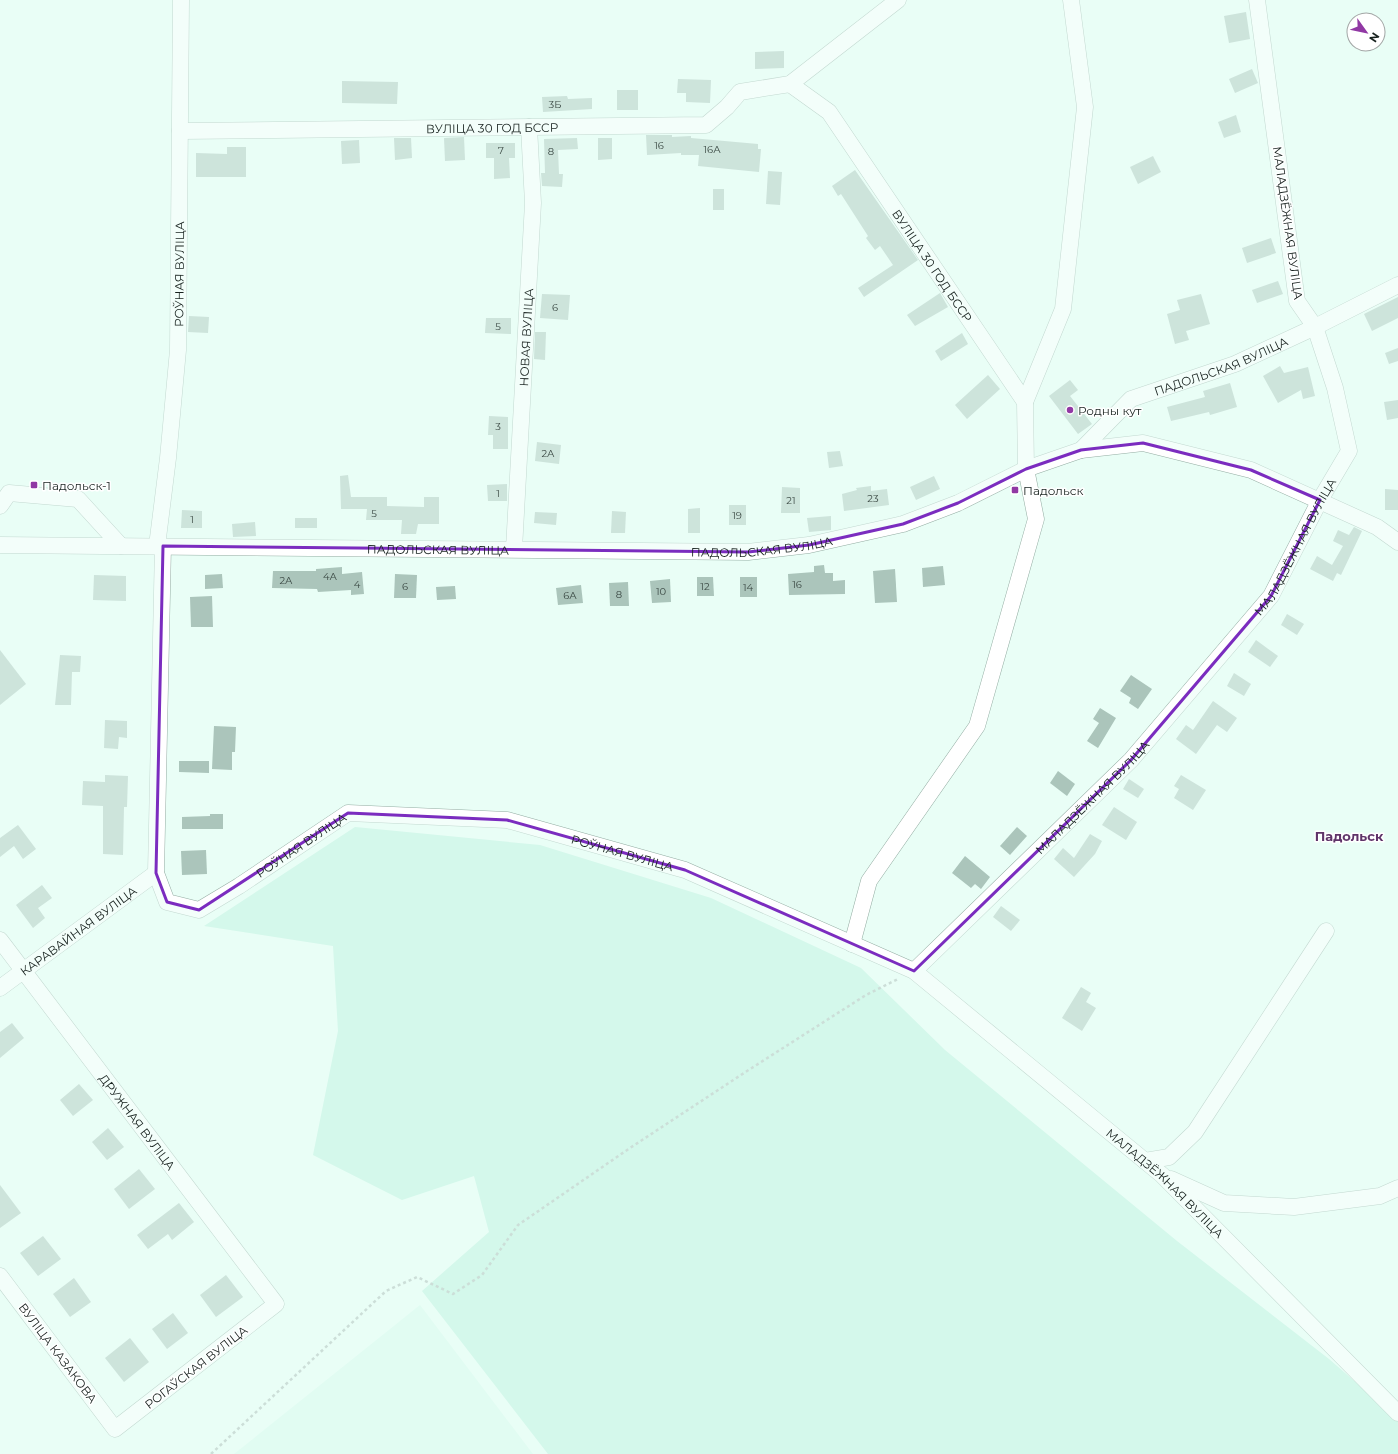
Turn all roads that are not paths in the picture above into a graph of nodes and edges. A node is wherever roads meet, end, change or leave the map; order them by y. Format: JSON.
{"nodes":[{"id":1,"x":181,"y":0,"type":"edge"},
{"id":2,"x":898,"y":0,"type":"edge"},
{"id":3,"x":1071,"y":0,"type":"edge"},
{"id":4,"x":1258,"y":0,"type":"edge"},
{"id":5,"x":790,"y":84,"type":"junction"},
{"id":6,"x":529,"y":127,"type":"junction"},
{"id":7,"x":180,"y":131,"type":"junction"},
{"id":8,"x":1398,"y":285,"type":"edge"},
{"id":9,"x":1315,"y":327,"type":"junction"},
{"id":10,"x":1025,"y":402,"type":"junction"},
{"id":11,"x":1081,"y":450,"type":"junction"},
{"id":12,"x":1026,"y":469,"type":"junction"},
{"id":13,"x":1320,"y":500,"type":"junction"},
{"id":14,"x":0,"y":506,"type":"edge"},
{"id":15,"x":1398,"y":542,"type":"edge"},
{"id":16,"x":0,"y":545,"type":"edge"},
{"id":17,"x":121,"y":546,"type":"junction"},
{"id":18,"x":160,"y":546,"type":"junction"},
{"id":19,"x":514,"y":549,"type":"junction"},
{"id":20,"x":156,"y":873,"type":"junction"},
{"id":21,"x":1326,"y":931,"type":"dead end"},
{"id":22,"x":0,"y":940,"type":"edge"},
{"id":23,"x":852,"y":944,"type":"junction"},
{"id":24,"x":23,"y":970,"type":"junction"},
{"id":25,"x":914,"y":971,"type":"junction"},
{"id":26,"x":0,"y":988,"type":"edge"},
{"id":27,"x":1145,"y":1161,"type":"junction"},
{"id":28,"x":1162,"y":1175,"type":"junction"},
{"id":29,"x":1398,"y":1188,"type":"edge"},
{"id":30,"x":0,"y":1276,"type":"edge"},
{"id":31,"x":276,"y":1304,"type":"joint"},
{"id":32,"x":1398,"y":1414,"type":"edge"},
{"id":33,"x":115,"y":1429,"type":"joint"}],
"edges":[{"from":1,"to":7,"type":"street","name":"РОЎНАЯ ВУЛІЦА"},
{"from":2,"to":5,"type":"street","name":"ВУЛІЦА 30 ГОД БССР"},
{"from":3,"to":10,"type":"street"},
{"from":4,"to":9,"type":"street","name":"МАЛАДЗЁЖНАЯ ВУЛІЦА"},
{"from":5,"to":6,"type":"street","name":"ВУЛІЦА 30 ГОД БССР"},
{"from":5,"to":10,"type":"street","name":"ВУЛІЦА 30 ГОД БССР"},
{"from":6,"to":7,"type":"street","name":"ВУЛІЦА 30 ГОД БССР"},
{"from":6,"to":19,"type":"street","name":"НОВАЯ ВУЛІЦА"},
{"from":7,"to":18,"type":"street","name":"РОЎНАЯ ВУЛІЦА"},
{"from":8,"to":9,"type":"street","name":"ПАДОЛЬСКАЯ ВУЛІЦА"},
{"from":9,"to":11,"type":"street","name":"ПАДОЛЬСКАЯ ВУЛІЦА"},
{"from":9,"to":13,"type":"street","name":"МАЛАДЗЁЖНАЯ ВУЛІЦА"},
{"from":10,"to":12,"type":"street"},
{"from":11,"to":12,"type":"street","name":"ПАДОЛЬСКАЯ ВУЛІЦА"},
{"from":11,"to":13,"type":"street"},
{"from":12,"to":19,"type":"street","name":"ПАДОЛЬСКАЯ ВУЛІЦА"},
{"from":12,"to":23,"type":"street"},
{"from":13,"to":15,"type":"street"},
{"from":13,"to":25,"type":"street","name":"МАЛАДЗЁЖНАЯ ВУЛІЦА"},
{"from":14,"to":17,"type":"street"},
{"from":16,"to":17,"type":"street","name":"ПАДОЛЬСКАЯ ВУЛІЦА"},
{"from":17,"to":18,"type":"street","name":"ПАДОЛЬСКАЯ ВУЛІЦА"},
{"from":18,"to":19,"type":"street","name":"ПАДОЛЬСКАЯ ВУЛІЦА"},
{"from":18,"to":20,"type":"street","name":"РОЎНАЯ ВУЛІЦА"},
{"from":20,"to":23,"type":"street","name":"РОЎНАЯ ВУЛІЦА"},
{"from":20,"to":24,"type":"street","name":"КАРАВАЙНАЯ ВУЛІЦА"},
{"from":21,"to":27,"type":"street"},
{"from":22,"to":24,"type":"street","name":"ДРУЖНАЯ ВУЛІЦА"},
{"from":23,"to":25,"type":"street","name":"МАЛАДЗЁЖНАЯ ВУЛІЦА"},
{"from":24,"to":26,"type":"street","name":"КАРАВАЙНАЯ ВУЛІЦА"},
{"from":24,"to":31,"type":"street","name":"ДРУЖНАЯ ВУЛІЦА"},
{"from":25,"to":27,"type":"street","name":"МАЛАДЗЁЖНАЯ ВУЛІЦА"},
{"from":27,"to":28,"type":"street","name":"МАЛАДЗЁЖНАЯ ВУЛІЦА"},
{"from":28,"to":29,"type":"street"},
{"from":28,"to":32,"type":"street","name":"МАЛАДЗЁЖНАЯ ВУЛІЦА"},
{"from":30,"to":33,"type":"street","name":"ВУЛІЦА КАЗАКОВА"},
{"from":31,"to":33,"type":"street","name":"РОГАЎСКАЯ ВУЛІЦА"}]}
